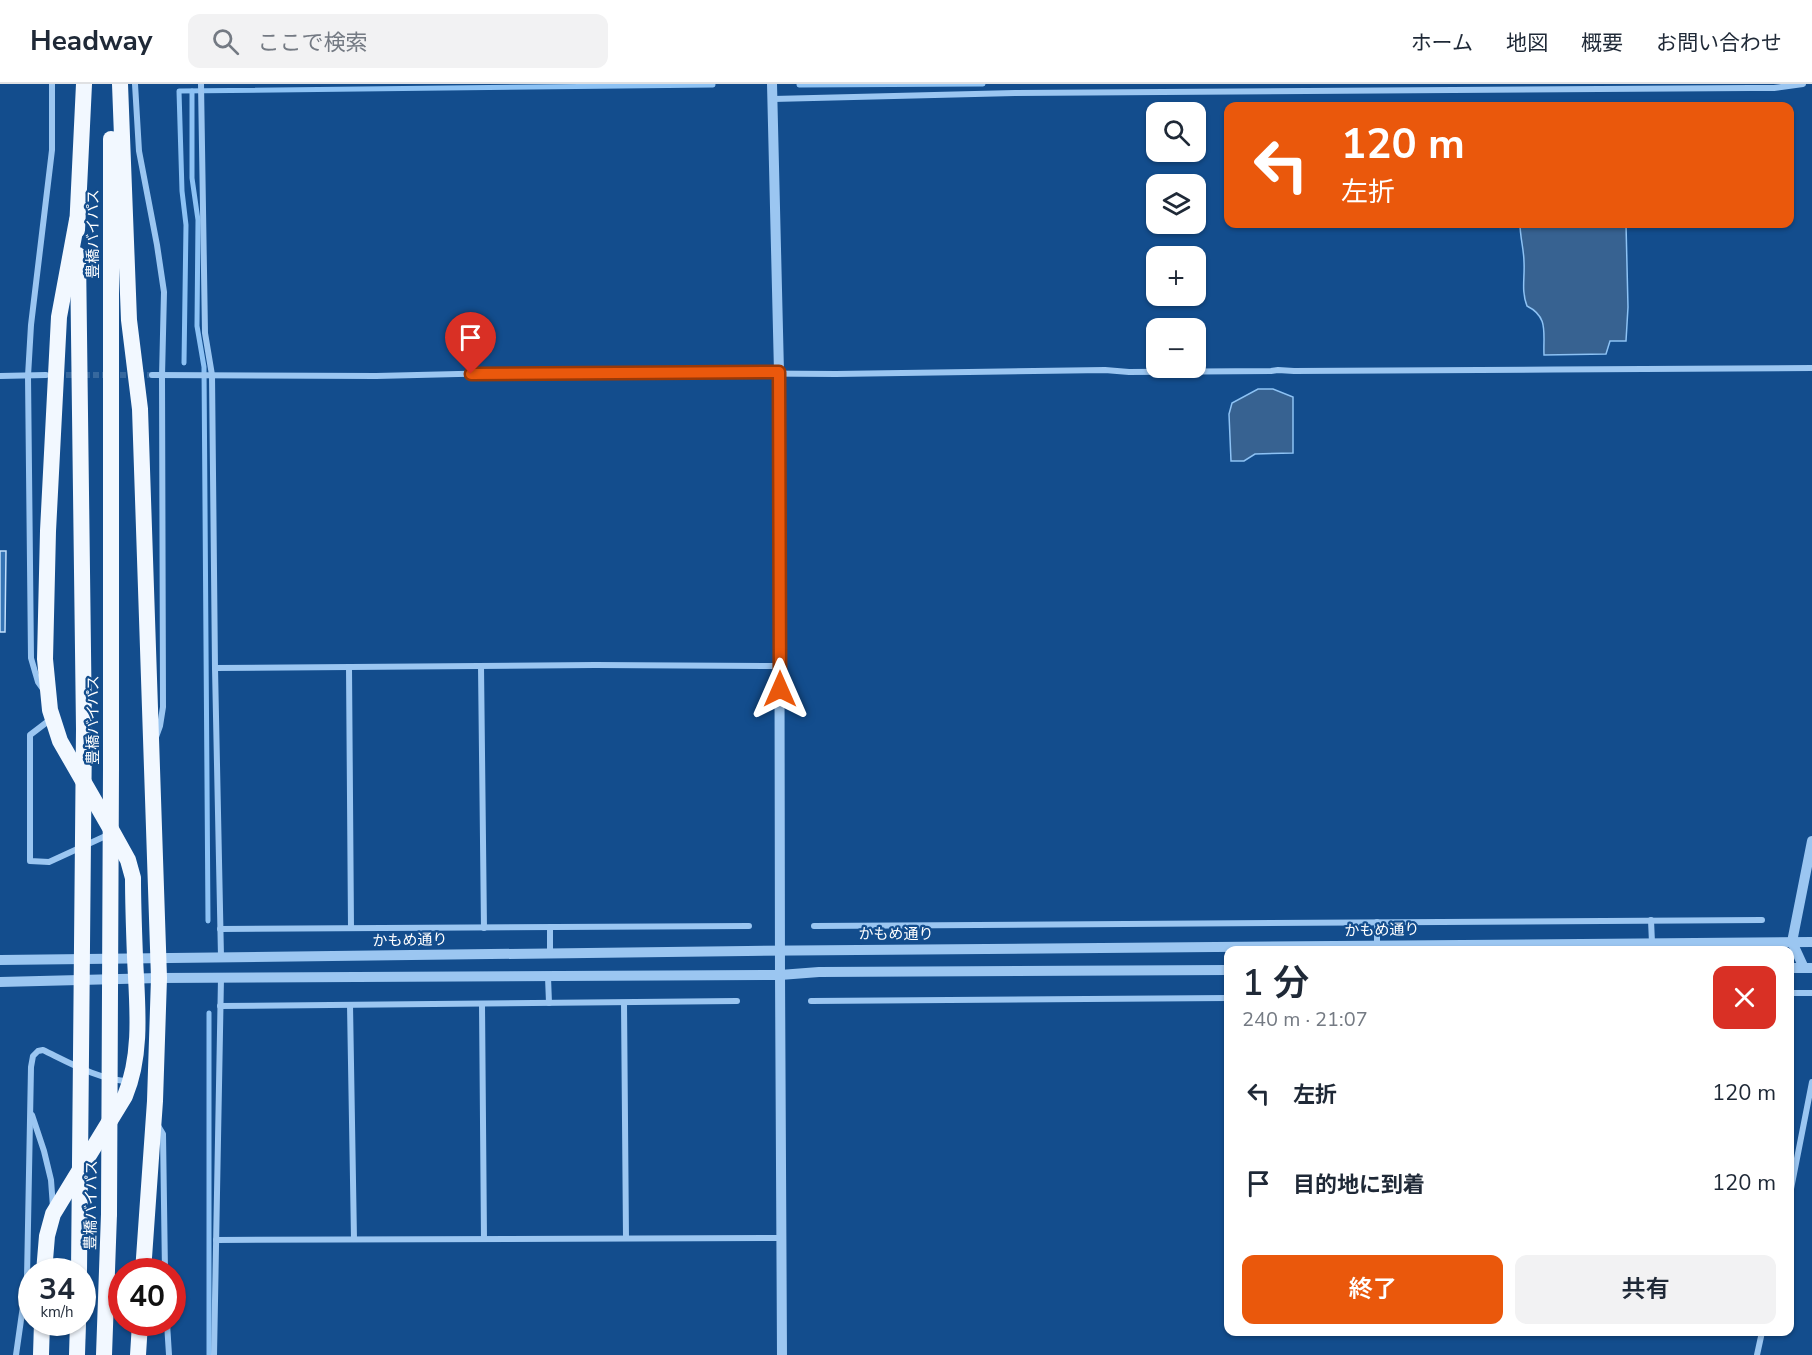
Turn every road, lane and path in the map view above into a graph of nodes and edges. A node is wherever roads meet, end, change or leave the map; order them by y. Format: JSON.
{"nodes":[{"id":1,"x":52,"y":84,"type":"edge"},
{"id":2,"x":84,"y":84,"type":"edge"},
{"id":3,"x":110,"y":84,"type":"edge"},
{"id":4,"x":120,"y":84,"type":"edge"},
{"id":5,"x":135,"y":84,"type":"edge"},
{"id":6,"x":201,"y":84,"type":"edge"},
{"id":7,"x":772,"y":84,"type":"edge"},
{"id":8,"x":1803,"y":84,"type":"edge"},
{"id":9,"x":773,"y":99,"type":"junction"},
{"id":10,"x":77,"y":219,"type":"junction"},
{"id":11,"x":1812,"y":368,"type":"edge"},
{"id":12,"x":779,"y":372,"type":"junction"},
{"id":13,"x":46,"y":375,"type":"dead end"},
{"id":14,"x":152,"y":375,"type":"tunnel mouth"},
{"id":15,"x":212,"y":375,"type":"junction"},
{"id":16,"x":0,"y":376,"type":"edge"},
{"id":17,"x":28,"y":376,"type":"junction"},
{"id":18,"x":162,"y":376,"type":"junction"},
{"id":19,"x":482,"y":666,"type":"junction"},
{"id":20,"x":780,"y":666,"type":"junction"},
{"id":21,"x":349,"y":667,"type":"junction"},
{"id":22,"x":215,"y":668,"type":"junction"},
{"id":23,"x":49,"y":698,"type":"junction"},
{"id":24,"x":53,"y":717,"type":"junction"},
{"id":25,"x":151,"y":750,"type":"junction"},
{"id":26,"x":113,"y":833,"type":"junction"},
{"id":27,"x":1812,"y":841,"type":"edge"},
{"id":28,"x":1652,"y":920,"type":"junction"},
{"id":29,"x":1762,"y":920,"type":"dead end"},
{"id":30,"x":1377,"y":922,"type":"junction"},
{"id":31,"x":749,"y":926,"type":"dead end"},
{"id":32,"x":814,"y":926,"type":"dead end"},
{"id":33,"x":484,"y":927,"type":"junction"},
{"id":34,"x":550,"y":927,"type":"junction"},
{"id":35,"x":351,"y":928,"type":"junction"},
{"id":36,"x":220,"y":930,"type":"junction"},
{"id":37,"x":1792,"y":942,"type":"junction"},
{"id":38,"x":1812,"y":942,"type":"edge"},
{"id":39,"x":1652,"y":943,"type":"junction"},
{"id":40,"x":1377,"y":946,"type":"edge"},
{"id":41,"x":1487,"y":946,"type":"edge"},
{"id":42,"x":1224,"y":949,"type":"edge"},
{"id":43,"x":780,"y":951,"type":"junction"},
{"id":44,"x":550,"y":953,"type":"junction"},
{"id":45,"x":221,"y":957,"type":"junction"},
{"id":46,"x":135,"y":958,"type":"junction"},
{"id":47,"x":159,"y":958,"type":"junction"},
{"id":48,"x":1812,"y":958,"type":"edge"},
{"id":49,"x":0,"y":960,"type":"edge"},
{"id":50,"x":1808,"y":968,"type":"edge"},
{"id":51,"x":1224,"y":970,"type":"edge"},
{"id":52,"x":780,"y":975,"type":"junction"},
{"id":53,"x":549,"y":977,"type":"junction"},
{"id":54,"x":159,"y":978,"type":"junction"},
{"id":55,"x":221,"y":978,"type":"junction"},
{"id":56,"x":136,"y":979,"type":"junction"},
{"id":57,"x":0,"y":982,"type":"edge"},
{"id":58,"x":1794,"y":993,"type":"edge"},
{"id":59,"x":1812,"y":993,"type":"edge"},
{"id":60,"x":1224,"y":998,"type":"edge"},
{"id":61,"x":811,"y":1001,"type":"dead end"},
{"id":62,"x":737,"y":1002,"type":"dead end"},
{"id":63,"x":624,"y":1003,"type":"junction"},
{"id":64,"x":482,"y":1004,"type":"junction"},
{"id":65,"x":549,"y":1004,"type":"junction"},
{"id":66,"x":350,"y":1005,"type":"junction"},
{"id":67,"x":220,"y":1006,"type":"junction"},
{"id":68,"x":131,"y":1080,"type":"junction"},
{"id":69,"x":1812,"y":1082,"type":"edge"},
{"id":70,"x":31,"y":1110,"type":"junction"},
{"id":71,"x":153,"y":1117,"type":"junction"},
{"id":72,"x":1794,"y":1174,"type":"edge"},
{"id":73,"x":53,"y":1214,"type":"junction"},
{"id":74,"x":626,"y":1238,"type":"junction"},
{"id":75,"x":781,"y":1238,"type":"junction"},
{"id":76,"x":354,"y":1239,"type":"junction"},
{"id":77,"x":484,"y":1239,"type":"junction"},
{"id":78,"x":216,"y":1240,"type":"junction"},
{"id":79,"x":45,"y":1258,"type":"edge"},
{"id":80,"x":79,"y":1258,"type":"edge"},
{"id":81,"x":144,"y":1258,"type":"edge"},
{"id":82,"x":165,"y":1258,"type":"edge"},
{"id":83,"x":42,"y":1336,"type":"edge"},
{"id":84,"x":78,"y":1336,"type":"edge"},
{"id":85,"x":139,"y":1336,"type":"edge"},
{"id":86,"x":168,"y":1336,"type":"edge"},
{"id":87,"x":1761,"y":1336,"type":"edge"},
{"id":88,"x":16,"y":1355,"type":"edge"},
{"id":89,"x":41,"y":1355,"type":"edge"},
{"id":90,"x":77,"y":1355,"type":"edge"},
{"id":91,"x":104,"y":1355,"type":"edge"},
{"id":92,"x":138,"y":1355,"type":"edge"},
{"id":93,"x":169,"y":1355,"type":"edge"},
{"id":94,"x":214,"y":1355,"type":"edge"},
{"id":95,"x":782,"y":1355,"type":"edge"},
{"id":96,"x":1757,"y":1355,"type":"edge"}],
"edges":[{"from":1,"to":17,"type":"street"},
{"from":2,"to":10,"type":"highway","name":"豊橋バイパス"},
{"from":3,"to":91,"type":"highway","name":"豊橋バイパス","bridge":true},
{"from":4,"to":25,"type":"highway"},
{"from":5,"to":18,"type":"street"},
{"from":6,"to":15,"type":"street"},
{"from":7,"to":9,"type":"street"},
{"from":8,"to":9,"type":"street"},
{"from":9,"to":12,"type":"street"},
{"from":10,"to":23,"type":"highway"},
{"from":10,"to":80,"type":"highway","name":"豊橋バイパス","bridge":true},
{"from":11,"to":12,"type":"street"},
{"from":12,"to":15,"type":"street"},
{"from":12,"to":20,"type":"street"},
{"from":13,"to":17,"type":"street"},
{"from":14,"to":18,"type":"street"},
{"from":15,"to":18,"type":"street"},
{"from":15,"to":22,"type":"street"},
{"from":16,"to":17,"type":"street"},
{"from":17,"to":23,"type":"street"},
{"from":18,"to":25,"type":"street"},
{"from":19,"to":20,"type":"street"},
{"from":19,"to":21,"type":"street"},
{"from":19,"to":33,"type":"street"},
{"from":20,"to":43,"type":"street"},
{"from":21,"to":22,"type":"street"},
{"from":21,"to":35,"type":"street"},
{"from":22,"to":36,"type":"street"},
{"from":23,"to":24,"type":"highway"},
{"from":24,"to":26,"type":"highway"},
{"from":24,"to":26,"type":"street"},
{"from":25,"to":47,"type":"highway"},
{"from":26,"to":46,"type":"highway"},
{"from":27,"to":37,"type":"street"},
{"from":28,"to":29,"type":"street"},
{"from":28,"to":30,"type":"street"},
{"from":28,"to":39,"type":"street"},
{"from":30,"to":32,"type":"street"},
{"from":30,"to":40,"type":"street"},
{"from":31,"to":34,"type":"street"},
{"from":33,"to":34,"type":"street"},
{"from":33,"to":35,"type":"street"},
{"from":34,"to":44,"type":"street"},
{"from":35,"to":36,"type":"street"},
{"from":36,"to":45,"type":"street"},
{"from":37,"to":38,"type":"street","name":"かもめ通り"},
{"from":37,"to":39,"type":"street","name":"かもめ通り"},
{"from":37,"to":50,"type":"street"},
{"from":39,"to":41,"type":"street","name":"かもめ通り"},
{"from":42,"to":43,"type":"street","name":"かもめ通り"},
{"from":43,"to":44,"type":"street","name":"かもめ通り"},
{"from":43,"to":52,"type":"street"},
{"from":44,"to":45,"type":"street","name":"かもめ通り"},
{"from":45,"to":47,"type":"street","name":"かもめ通り"},
{"from":46,"to":47,"type":"street","name":"かもめ通り"},
{"from":46,"to":49,"type":"street","name":"かもめ通り"},
{"from":46,"to":56,"type":"highway"},
{"from":47,"to":54,"type":"highway"},
{"from":48,"to":50,"type":"street"},
{"from":51,"to":52,"type":"street"},
{"from":52,"to":53,"type":"street"},
{"from":52,"to":75,"type":"street"},
{"from":53,"to":55,"type":"street"},
{"from":53,"to":65,"type":"street"},
{"from":54,"to":55,"type":"street"},
{"from":54,"to":56,"type":"street"},
{"from":54,"to":71,"type":"highway"},
{"from":55,"to":67,"type":"street"},
{"from":56,"to":57,"type":"street"},
{"from":56,"to":68,"type":"highway"},
{"from":58,"to":59,"type":"street"},
{"from":60,"to":61,"type":"street"},
{"from":62,"to":63,"type":"street"},
{"from":63,"to":65,"type":"street"},
{"from":63,"to":74,"type":"street"},
{"from":64,"to":65,"type":"street"},
{"from":64,"to":66,"type":"street"},
{"from":64,"to":77,"type":"street"},
{"from":66,"to":67,"type":"street"},
{"from":66,"to":76,"type":"street"},
{"from":67,"to":78,"type":"street"},
{"from":68,"to":70,"type":"street"},
{"from":68,"to":73,"type":"highway"},
{"from":69,"to":72,"type":"street"},
{"from":70,"to":73,"type":"street"},
{"from":70,"to":88,"type":"street"},
{"from":71,"to":81,"type":"highway"},
{"from":71,"to":82,"type":"street"},
{"from":73,"to":79,"type":"highway"},
{"from":74,"to":75,"type":"street"},
{"from":74,"to":77,"type":"street"},
{"from":75,"to":95,"type":"street"},
{"from":76,"to":77,"type":"street"},
{"from":76,"to":78,"type":"street"},
{"from":78,"to":94,"type":"street"},
{"from":83,"to":89,"type":"highway"},
{"from":84,"to":90,"type":"highway"},
{"from":85,"to":92,"type":"highway"},
{"from":86,"to":93,"type":"street"},
{"from":87,"to":96,"type":"street"}]}
